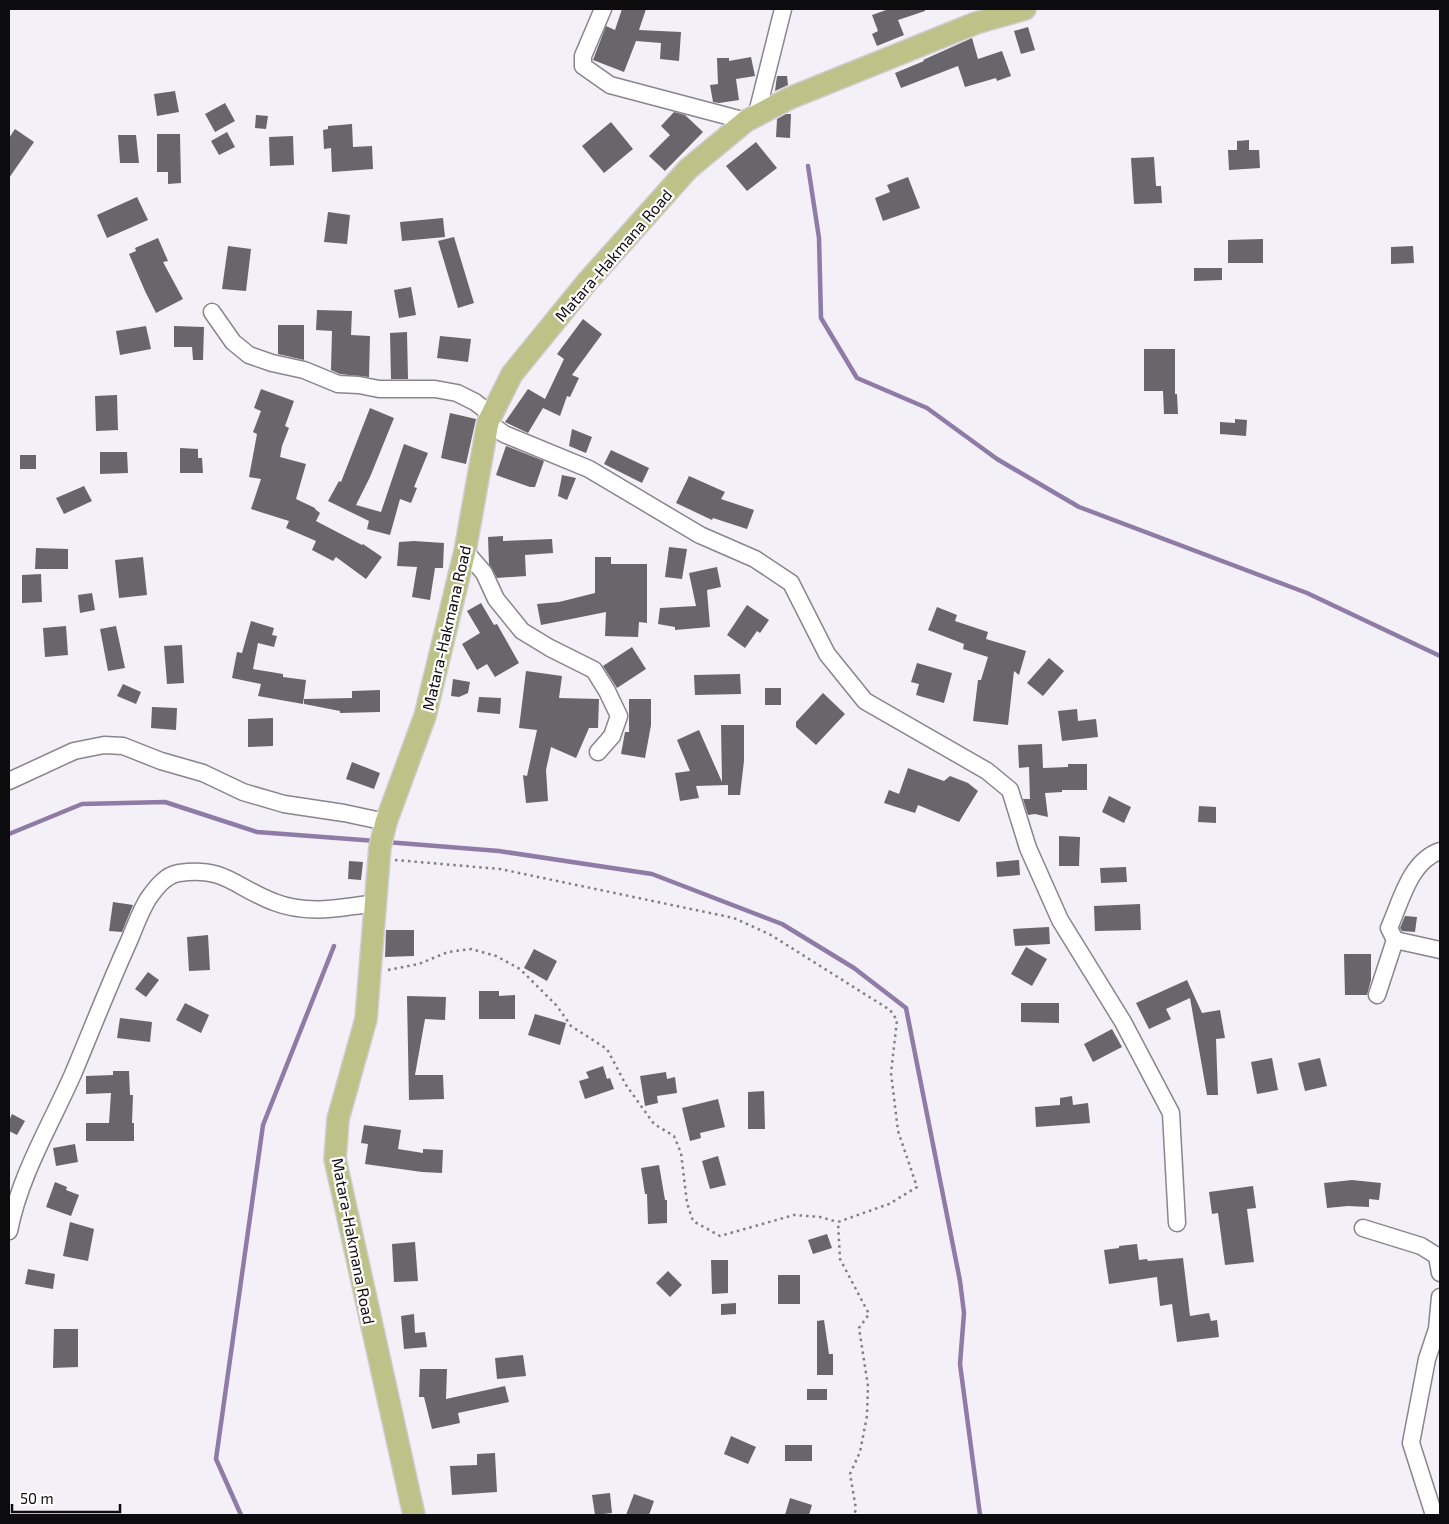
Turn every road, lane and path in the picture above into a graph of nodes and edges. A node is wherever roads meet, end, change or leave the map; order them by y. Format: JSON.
{"nodes":[{"id":1,"x":603,"y":9,"type":"edge"},
{"id":2,"x":783,"y":9,"type":"edge"},
{"id":3,"x":1025,"y":9,"type":"edge"},
{"id":4,"x":751,"y":119,"type":"junction"},
{"id":5,"x":212,"y":312,"type":"dead end"},
{"id":6,"x":490,"y":418,"type":"junction"},
{"id":7,"x":465,"y":551,"type":"junction"},
{"id":8,"x":598,"y":752,"type":"dead end"},
{"id":9,"x":9,"y":781,"type":"edge"},
{"id":10,"x":386,"y":822,"type":"junction"},
{"id":11,"x":1440,"y":851,"type":"edge"},
{"id":12,"x":379,"y":853,"type":"junction"},
{"id":13,"x":375,"y":902,"type":"junction"},
{"id":14,"x":1395,"y":940,"type":"junction"},
{"id":15,"x":1440,"y":950,"type":"edge"},
{"id":16,"x":369,"y":974,"type":"junction"},
{"id":17,"x":1377,"y":995,"type":"dead end"},
{"id":18,"x":838,"y":1222,"type":"junction"},
{"id":19,"x":1177,"y":1223,"type":"dead end"},
{"id":20,"x":1363,"y":1228,"type":"dead end"},
{"id":21,"x":9,"y":1231,"type":"edge"},
{"id":22,"x":1440,"y":1273,"type":"edge"},
{"id":23,"x":1440,"y":1297,"type":"edge"},
{"id":24,"x":1439,"y":1329,"type":"edge"},
{"id":25,"x":414,"y":1515,"type":"edge"},
{"id":26,"x":854,"y":1515,"type":"edge"},
{"id":27,"x":1434,"y":1515,"type":"edge"}],
"edges":[{"from":1,"to":4,"type":"street"},
{"from":2,"to":4,"type":"street"},
{"from":3,"to":4,"type":"main road","name":"Matara-Hakmana Road"},
{"from":4,"to":6,"type":"main road","name":"Matara-Hakmana Road"},
{"from":5,"to":6,"type":"street"},
{"from":6,"to":7,"type":"main road","name":"Matara-Hakmana Road"},
{"from":6,"to":19,"type":"street"},
{"from":7,"to":8,"type":"street"},
{"from":7,"to":10,"type":"main road","name":"Matara-Hakmana Road"},
{"from":9,"to":10,"type":"street"},
{"from":10,"to":12,"type":"main road","name":"Matara-Hakmana Road"},
{"from":11,"to":14,"type":"street"},
{"from":12,"to":13,"type":"main road","name":"Matara-Hakmana Road"},
{"from":12,"to":18,"type":"path"},
{"from":13,"to":16,"type":"main road","name":"Matara-Hakmana Road"},
{"from":13,"to":21,"type":"street"},
{"from":14,"to":15,"type":"street"},
{"from":14,"to":17,"type":"street"},
{"from":16,"to":18,"type":"path"},
{"from":16,"to":25,"type":"main road","name":"Matara-Hakmana Road"},
{"from":18,"to":26,"type":"path"},
{"from":20,"to":22,"type":"street"},
{"from":23,"to":24,"type":"street"},
{"from":24,"to":27,"type":"street"}]}
